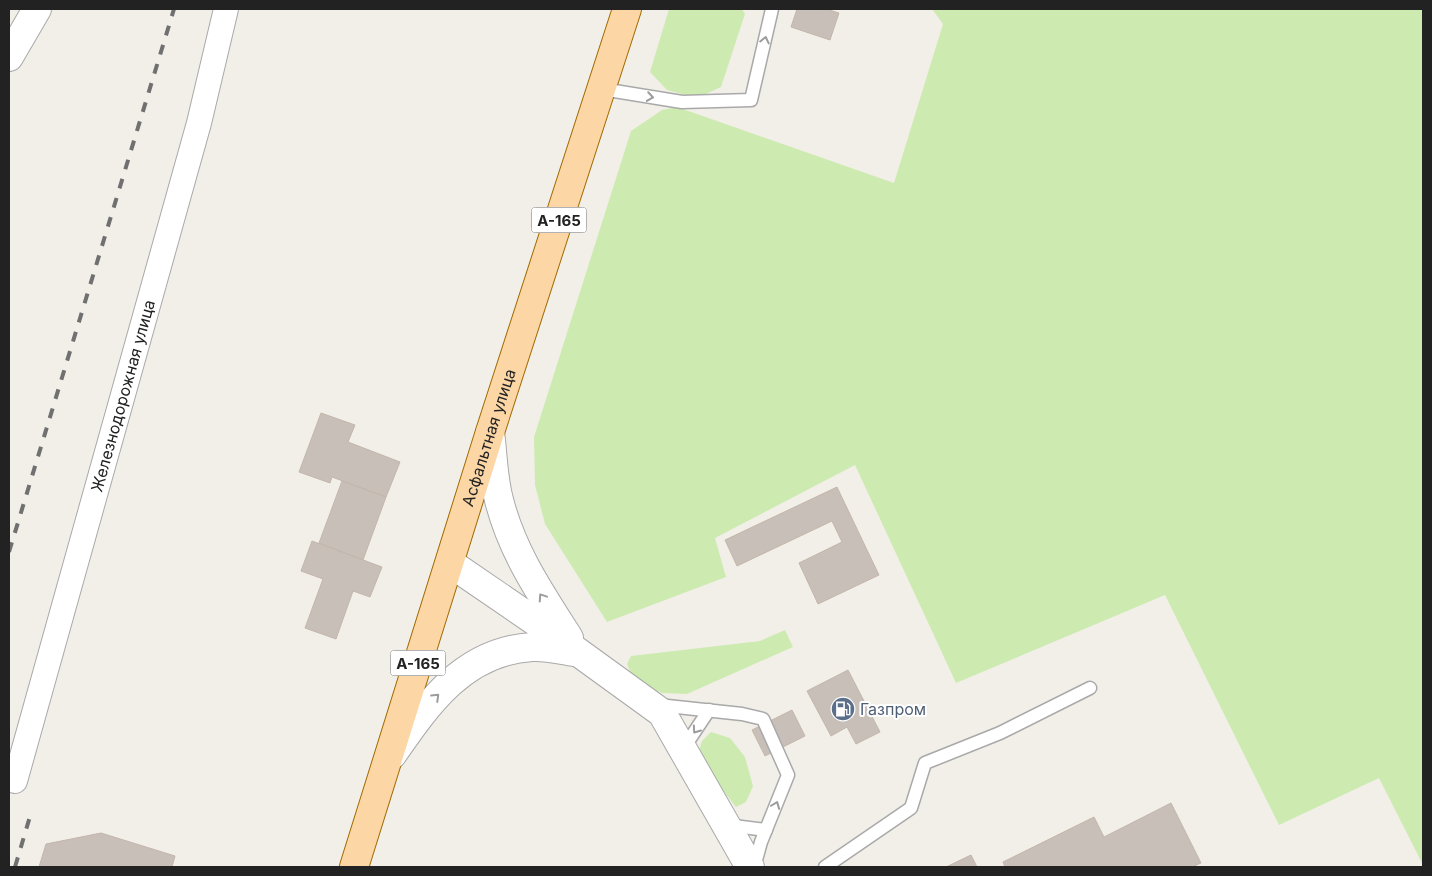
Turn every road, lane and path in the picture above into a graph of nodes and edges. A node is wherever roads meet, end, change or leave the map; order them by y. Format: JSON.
{"nodes":[{"id":1,"x":37,"y":9,"type":"edge"},
{"id":2,"x":226,"y":9,"type":"edge"},
{"id":3,"x":628,"y":9,"type":"edge"},
{"id":4,"x":772,"y":9,"type":"edge"},
{"id":5,"x":9,"y":57,"type":"edge"},
{"id":6,"x":602,"y":89,"type":"junction"},
{"id":7,"x":490,"y":432,"type":"junction"},
{"id":8,"x":450,"y":563,"type":"junction"},
{"id":9,"x":578,"y":652,"type":"junction"},
{"id":10,"x":1090,"y":688,"type":"dead end"},
{"id":11,"x":651,"y":705,"type":"junction"},
{"id":12,"x":709,"y":710,"type":"junction"},
{"id":13,"x":682,"y":749,"type":"junction"},
{"id":14,"x":386,"y":764,"type":"junction"},
{"id":15,"x":15,"y":781,"type":"dead end"},
{"id":16,"x":726,"y":825,"type":"junction"},
{"id":17,"x":766,"y":830,"type":"junction"},
{"id":18,"x":354,"y":867,"type":"edge"},
{"id":19,"x":750,"y":867,"type":"edge"},
{"id":20,"x":754,"y":867,"type":"edge"},
{"id":21,"x":825,"y":867,"type":"edge"}],
"edges":[{"from":1,"to":5,"type":"street"},
{"from":2,"to":15,"type":"street","name":"Железнодорожная улица"},
{"from":3,"to":6,"type":"main road","name":"Асфальтная улица","number":"А-165"},
{"from":6,"to":4,"type":"lane","one_way":true},
{"from":6,"to":7,"type":"main road","name":"Асфальтная улица","number":"А-165"},
{"from":7,"to":8,"type":"main road","name":"Асфальтная улица","number":"А-165"},
{"from":9,"to":7,"type":"street","one_way":true},
{"from":8,"to":9,"type":"street"},
{"from":8,"to":14,"type":"main road","name":"Асфальтная улица","number":"А-165"},
{"from":9,"to":11,"type":"street"},
{"from":14,"to":9,"type":"street","one_way":true},
{"from":10,"to":21,"type":"lane"},
{"from":11,"to":12,"type":"lane"},
{"from":11,"to":13,"type":"street"},
{"from":12,"to":13,"type":"lane","one_way":true},
{"from":17,"to":12,"type":"lane","one_way":true},
{"from":13,"to":16,"type":"street"},
{"from":14,"to":18,"type":"main road","name":"Асфальтная улица","number":"А-165"},
{"from":16,"to":17,"type":"lane"},
{"from":16,"to":19,"type":"street"},
{"from":17,"to":20,"type":"lane"}]}
